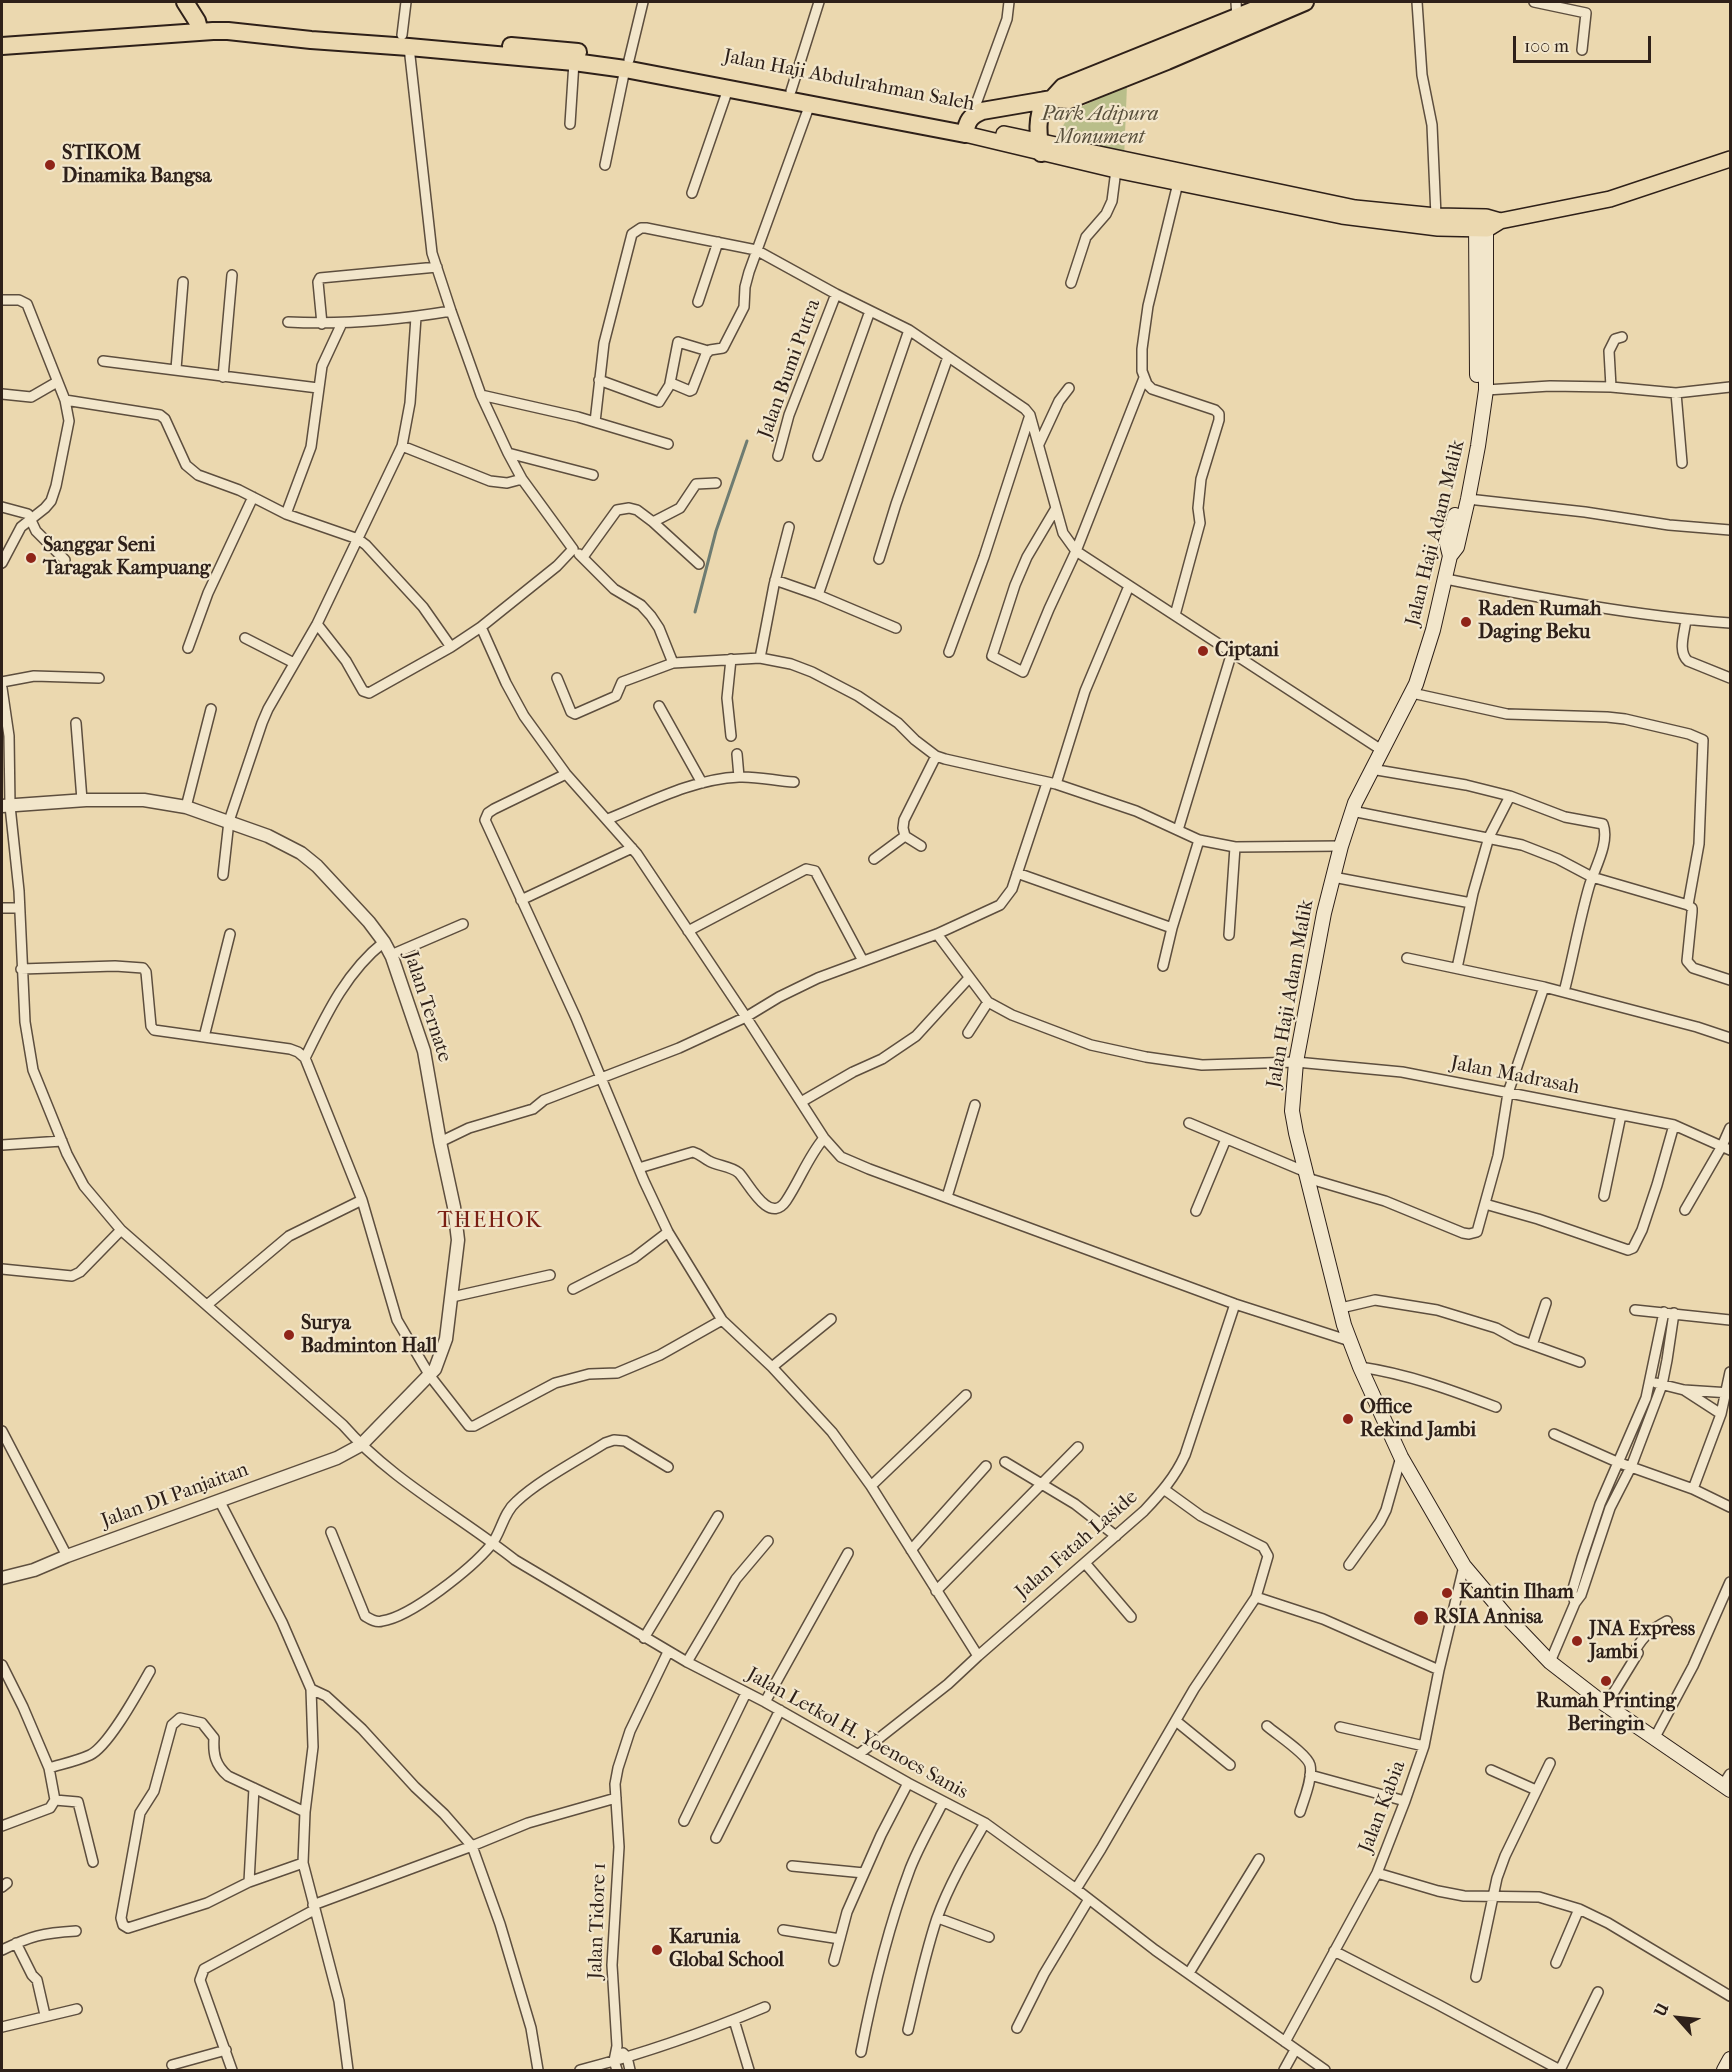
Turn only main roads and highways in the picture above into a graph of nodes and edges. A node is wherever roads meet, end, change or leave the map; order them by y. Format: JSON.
{"nodes":[{"id":1,"x":184,"y":2,"type":"edge"},
{"id":2,"x":198,"y":2,"type":"edge"},
{"id":3,"x":1274,"y":2,"type":"edge"},
{"id":4,"x":1305,"y":2,"type":"edge"},
{"id":5,"x":1237,"y":10,"type":"edge"},
{"id":6,"x":205,"y":26,"type":"junction"},
{"id":7,"x":2,"y":36,"type":"edge"},
{"id":8,"x":445,"y":45,"type":"junction"},
{"id":9,"x":2,"y":46,"type":"edge"},
{"id":10,"x":627,"y":64,"type":"junction"},
{"id":11,"x":1049,"y":100,"type":"junction"},
{"id":12,"x":968,"y":125,"type":"junction"},
{"id":13,"x":1040,"y":147,"type":"junction"},
{"id":14,"x":1726,"y":160,"type":"edge"},
{"id":15,"x":1485,"y":222,"type":"junction"},
{"id":16,"x":1450,"y":556,"type":"junction"},
{"id":17,"x":1728,"y":1783,"type":"edge"},
{"id":18,"x":1731,"y":2059,"type":"edge"},
{"id":19,"x":1724,"y":2070,"type":"edge"}],
"edges":[{"from":1,"to":6,"type":"highway"},
{"from":2,"to":6,"type":"highway"},
{"from":3,"to":5,"type":"highway"},
{"from":4,"to":11,"type":"highway"},
{"from":5,"to":11,"type":"highway"},
{"from":6,"to":7,"type":"highway"},
{"from":6,"to":8,"type":"highway","name":"Jalan Haji Abdulrahman Saleh"},
{"from":6,"to":9,"type":"highway"},
{"from":8,"to":10,"type":"highway","name":"Jalan Haji Abdulrahman Saleh"},
{"from":8,"to":10,"type":"highway","name":"Jalan Haji Abdulrahman Saleh"},
{"from":10,"to":12,"type":"highway","name":"Jalan Haji Abdulrahman Saleh"},
{"from":10,"to":12,"type":"highway","name":"Jalan Haji Abdulrahman Saleh"},
{"from":11,"to":12,"type":"highway"},
{"from":11,"to":13,"type":"highway"},
{"from":12,"to":13,"type":"main road","name":"Jalan Haji Abdulrahman Saleh"},
{"from":13,"to":15,"type":"main road","name":"Jalan Haji Abdulrahman Saleh"},
{"from":13,"to":15,"type":"main road","name":"Jalan Haji Abdulrahman Saleh"},
{"from":14,"to":15,"type":"main road"},
{"from":15,"to":16,"type":"main road"},
{"from":15,"to":16,"type":"main road","name":"Jalan Haji Adam Malik"},
{"from":16,"to":17,"type":"main road","name":"Jalan Haji Adam Malik"},
{"from":18,"to":19,"type":"main road"}]}
